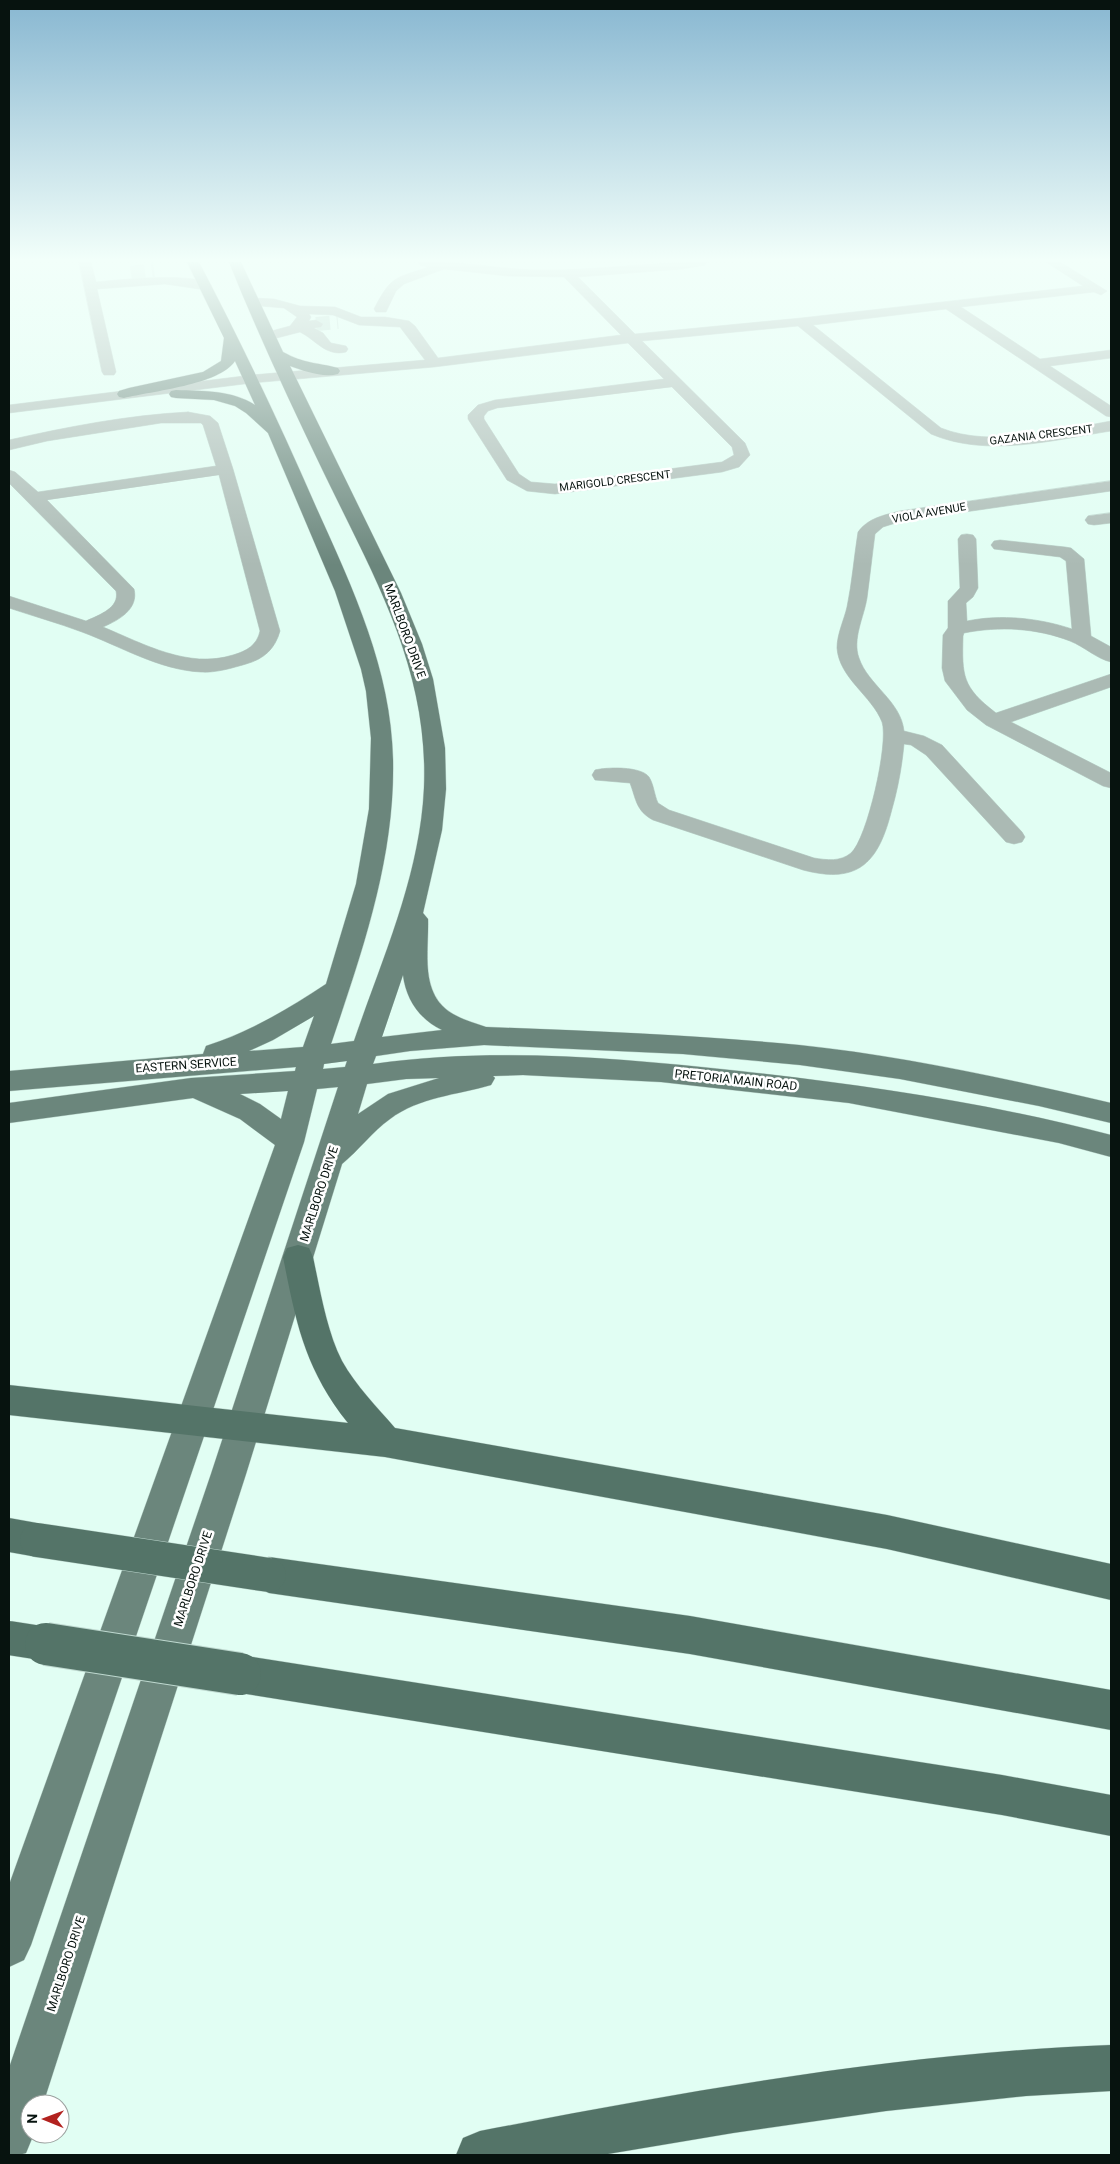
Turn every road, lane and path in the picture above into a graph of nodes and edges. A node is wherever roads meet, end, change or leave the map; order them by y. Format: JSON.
{"nodes":[{"id":1,"x":107,"y":363,"type":"edge"},
{"id":2,"x":226,"y":363,"type":"edge"},
{"id":3,"x":244,"y":363,"type":"edge"},
{"id":4,"x":281,"y":363,"type":"edge"},
{"id":5,"x":293,"y":363,"type":"edge"},
{"id":6,"x":434,"y":363,"type":"edge"},
{"id":7,"x":656,"y":363,"type":"edge"},
{"id":8,"x":852,"y":363,"type":"edge"},
{"id":9,"x":1044,"y":363,"type":"edge"},
{"id":10,"x":1036,"y":364,"type":"joint"},
{"id":11,"x":109,"y":372,"type":"dead end"},
{"id":12,"x":334,"y":374,"type":"junction"},
{"id":13,"x":254,"y":382,"type":"junction"},
{"id":14,"x":675,"y":382,"type":"junction"},
{"id":15,"x":291,"y":386,"type":"junction"},
{"id":16,"x":124,"y":394,"type":"junction"},
{"id":17,"x":176,"y":394,"type":"junction"},
{"id":18,"x":1111,"y":413,"type":"edge"},
{"id":19,"x":10,"y":416,"type":"edge"},
{"id":20,"x":1111,"y":426,"type":"edge"},
{"id":21,"x":274,"y":431,"type":"junction"},
{"id":22,"x":9,"y":445,"type":"edge"},
{"id":23,"x":225,"y":469,"type":"junction"},
{"id":24,"x":9,"y":475,"type":"edge"},
{"id":25,"x":1111,"y":486,"type":"edge"},
{"id":26,"x":30,"y":493,"type":"junction"},
{"id":27,"x":9,"y":496,"type":"edge"},
{"id":28,"x":967,"y":540,"type":"dead end"},
{"id":29,"x":1000,"y":545,"type":"dead end"},
{"id":30,"x":9,"y":602,"type":"edge"},
{"id":31,"x":88,"y":628,"type":"junction"},
{"id":32,"x":958,"y":629,"type":"junction"},
{"id":33,"x":1101,"y":646,"type":"edge"},
{"id":34,"x":1111,"y":680,"type":"edge"},
{"id":35,"x":993,"y":721,"type":"junction"},
{"id":36,"x":894,"y":736,"type":"junction"},
{"id":37,"x":603,"y":775,"type":"dead end"},
{"id":38,"x":1111,"y":781,"type":"edge"},
{"id":39,"x":1014,"y":837,"type":"dead end"},
{"id":40,"x":414,"y":903,"type":"junction"},
{"id":41,"x":337,"y":988,"type":"junction"},
{"id":42,"x":484,"y":1036,"type":"junction"},
{"id":43,"x":364,"y":1050,"type":"junction"},
{"id":44,"x":523,"y":1065,"type":"junction"},
{"id":45,"x":174,"y":1066,"type":"junction"},
{"id":46,"x":309,"y":1068,"type":"junction"},
{"id":47,"x":355,"y":1076,"type":"junction"},
{"id":48,"x":9,"y":1081,"type":"edge"},
{"id":49,"x":191,"y":1088,"type":"junction"},
{"id":50,"x":9,"y":1113,"type":"edge"},
{"id":51,"x":1111,"y":1113,"type":"edge"},
{"id":52,"x":290,"y":1142,"type":"junction"},
{"id":53,"x":1111,"y":1146,"type":"edge"},
{"id":54,"x":331,"y":1158,"type":"junction"},
{"id":55,"x":298,"y":1257,"type":"junction"},
{"id":56,"x":9,"y":1400,"type":"edge"},
{"id":57,"x":192,"y":1422,"type":"junction"},
{"id":58,"x":244,"y":1426,"type":"junction"},
{"id":59,"x":385,"y":1442,"type":"junction"},
{"id":60,"x":23,"y":1538,"type":"edge"},
{"id":61,"x":1111,"y":1582,"type":"edge"},
{"id":62,"x":9,"y":1638,"type":"edge"},
{"id":63,"x":1111,"y":1710,"type":"edge"},
{"id":64,"x":1111,"y":1816,"type":"edge"},
{"id":65,"x":9,"y":1945,"type":"edge"},
{"id":66,"x":1111,"y":2068,"type":"edge"},
{"id":67,"x":9,"y":2136,"type":"edge"},
{"id":68,"x":480,"y":2155,"type":"edge"}],
"edges":[{"from":1,"to":11,"type":"street"},
{"from":2,"to":16,"type":"main road"},
{"from":3,"to":13,"type":"main road"},
{"from":4,"to":15,"type":"main road","name":"MARLBORO DRIVE"},
{"from":5,"to":12,"type":"main road"},
{"from":6,"to":12,"type":"street"},
{"from":7,"to":14,"type":"street","name":"MARIGOLD CRESCENT"},
{"from":8,"to":20,"type":"street","name":"GAZANIA CRESCENT"},
{"from":9,"to":10,"type":"street"},
{"from":10,"to":18,"type":"street","name":"GAZANIA CRESCENT"},
{"from":12,"to":15,"type":"street"},
{"from":12,"to":15,"type":"main road"},
{"from":13,"to":15,"type":"street"},
{"from":13,"to":16,"type":"street"},
{"from":13,"to":17,"type":"street"},
{"from":13,"to":21,"type":"main road"},
{"from":14,"to":14,"type":"street","name":"MARIGOLD CRESCENT"},
{"from":15,"to":40,"type":"main road","name":"MARLBORO DRIVE"},
{"from":16,"to":19,"type":"street"},
{"from":17,"to":19,"type":"street"},
{"from":17,"to":21,"type":"main road"},
{"from":21,"to":41,"type":"main road"},
{"from":22,"to":23,"type":"street"},
{"from":23,"to":26,"type":"street"},
{"from":23,"to":31,"type":"street"},
{"from":24,"to":26,"type":"street"},
{"from":25,"to":36,"type":"street","name":"VIOLA AVENUE"},
{"from":26,"to":27,"type":"street"},
{"from":26,"to":31,"type":"street"},
{"from":28,"to":32,"type":"street"},
{"from":29,"to":33,"type":"street"},
{"from":30,"to":31,"type":"street"},
{"from":32,"to":33,"type":"street"},
{"from":32,"to":35,"type":"street"},
{"from":34,"to":35,"type":"street"},
{"from":35,"to":38,"type":"street"},
{"from":36,"to":37,"type":"street"},
{"from":36,"to":39,"type":"street"},
{"from":40,"to":42,"type":"main road"},
{"from":40,"to":43,"type":"main road","name":"MARLBORO DRIVE"},
{"from":41,"to":45,"type":"main road"},
{"from":41,"to":46,"type":"main road"},
{"from":42,"to":43,"type":"main road"},
{"from":42,"to":51,"type":"main road"},
{"from":43,"to":46,"type":"main road","name":"EASTERN SERVICE"},
{"from":43,"to":47,"type":"main road","name":"MARLBORO DRIVE"},
{"from":44,"to":47,"type":"main road","name":"PRETORIA MAIN ROAD"},
{"from":44,"to":53,"type":"main road","name":"PRETORIA MAIN ROAD"},
{"from":44,"to":54,"type":"main road"},
{"from":45,"to":46,"type":"main road","name":"EASTERN SERVICE"},
{"from":45,"to":48,"type":"main road","name":"EASTERN SERVICE"},
{"from":46,"to":47,"type":"main road","name":"EASTERN SERVICE"},
{"from":46,"to":49,"type":"main road","name":"EASTERN SERVICE"},
{"from":46,"to":52,"type":"main road"},
{"from":47,"to":54,"type":"main road","name":"MARLBORO DRIVE"},
{"from":49,"to":50,"type":"main road","name":"EASTERN SERVICE"},
{"from":49,"to":52,"type":"main road"},
{"from":52,"to":57,"type":"main road"},
{"from":54,"to":55,"type":"main road","name":"MARLBORO DRIVE"},
{"from":55,"to":58,"type":"main road","name":"MARLBORO DRIVE"},
{"from":55,"to":59,"type":"highway"},
{"from":56,"to":57,"type":"highway"},
{"from":57,"to":58,"type":"highway"},
{"from":57,"to":65,"type":"main road"},
{"from":58,"to":59,"type":"highway"},
{"from":58,"to":67,"type":"main road","name":"MARLBORO DRIVE"},
{"from":59,"to":61,"type":"highway"},
{"from":60,"to":63,"type":"highway","bridge":true},
{"from":62,"to":64,"type":"highway","bridge":true},
{"from":66,"to":68,"type":"highway"}]}
